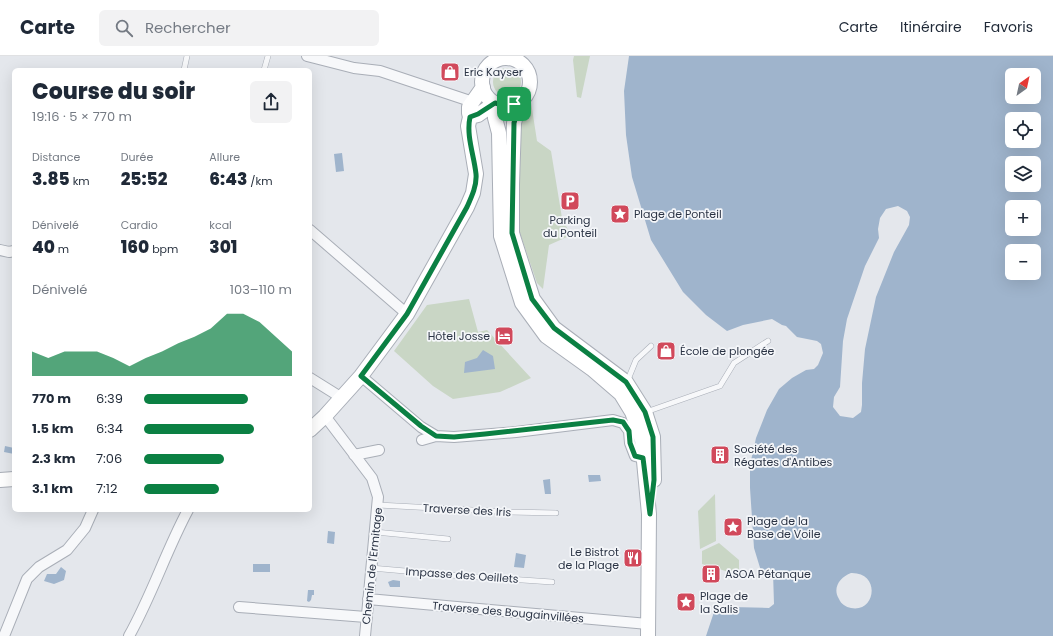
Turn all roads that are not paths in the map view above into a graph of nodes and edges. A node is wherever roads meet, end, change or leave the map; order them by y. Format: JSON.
{"nodes":[{"id":1,"x":187,"y":56,"type":"edge"},
{"id":2,"x":268,"y":56,"type":"edge"},
{"id":3,"x":308,"y":56,"type":"edge"},
{"id":4,"x":516,"y":59,"type":"edge"},
{"id":5,"x":492,"y":60,"type":"edge"},
{"id":6,"x":184,"y":68,"type":"edge"},
{"id":7,"x":265,"y":68,"type":"edge"},
{"id":8,"x":483,"y":87,"type":"junction"},
{"id":9,"x":520,"y":101,"type":"junction"},
{"id":10,"x":473,"y":102,"type":"junction"},
{"id":11,"x":492,"y":110,"type":"junction"},
{"id":12,"x":470,"y":117,"type":"junction"},
{"id":13,"x":312,"y":232,"type":"edge"},
{"id":14,"x":0,"y":250,"type":"edge"},
{"id":15,"x":12,"y":251,"type":"edge"},
{"id":16,"x":515,"y":263,"type":"junction"},
{"id":17,"x":407,"y":314,"type":"junction"},
{"id":18,"x":768,"y":341,"type":"dead end"},
{"id":19,"x":651,"y":346,"type":"dead end"},
{"id":20,"x":597,"y":366,"type":"junction"},
{"id":21,"x":361,"y":376,"type":"junction"},
{"id":22,"x":312,"y":379,"type":"edge"},
{"id":23,"x":626,"y":382,"type":"junction"},
{"id":24,"x":342,"y":398,"type":"junction"},
{"id":25,"x":324,"y":416,"type":"junction"},
{"id":26,"x":640,"y":417,"type":"junction"},
{"id":27,"x":312,"y":428,"type":"edge"},
{"id":28,"x":436,"y":436,"type":"junction"},
{"id":29,"x":422,"y":440,"type":"dead end"},
{"id":30,"x":379,"y":450,"type":"dead end"},
{"id":31,"x":354,"y":454,"type":"junction"},
{"id":32,"x":643,"y":458,"type":"junction"},
{"id":33,"x":12,"y":479,"type":"edge"},
{"id":34,"x":0,"y":480,"type":"edge"},
{"id":35,"x":378,"y":505,"type":"junction"},
{"id":36,"x":92,"y":512,"type":"edge"},
{"id":37,"x":181,"y":512,"type":"edge"},
{"id":38,"x":187,"y":512,"type":"edge"},
{"id":39,"x":556,"y":513,"type":"dead end"},
{"id":40,"x":650,"y":514,"type":"junction"},
{"id":41,"x":375,"y":532,"type":"junction"},
{"id":42,"x":174,"y":537,"type":"junction"},
{"id":43,"x":448,"y":540,"type":"dead end"},
{"id":44,"x":371,"y":568,"type":"junction"},
{"id":45,"x":552,"y":582,"type":"dead end"},
{"id":46,"x":368,"y":600,"type":"junction"},
{"id":47,"x":238,"y":607,"type":"dead end"},
{"id":48,"x":366,"y":617,"type":"junction"},
{"id":49,"x":648,"y":630,"type":"edge"},
{"id":50,"x":4,"y":636,"type":"edge"},
{"id":51,"x":129,"y":636,"type":"edge"},
{"id":52,"x":365,"y":636,"type":"edge"}],
"edges":[{"from":1,"to":6,"type":"lane"},
{"from":2,"to":7,"type":"lane"},
{"from":3,"to":10,"type":"street"},
{"from":4,"to":5,"type":"street"},
{"from":4,"to":9,"type":"street"},
{"from":5,"to":8,"type":"street"},
{"from":8,"to":10,"type":"street"},
{"from":8,"to":11,"type":"street"},
{"from":9,"to":11,"type":"street"},
{"from":9,"to":16,"type":"street"},
{"from":10,"to":11,"type":"street"},
{"from":10,"to":12,"type":"street"},
{"from":11,"to":12,"type":"street"},
{"from":11,"to":16,"type":"street"},
{"from":12,"to":17,"type":"street"},
{"from":13,"to":17,"type":"street"},
{"from":14,"to":15,"type":"street"},
{"from":16,"to":20,"type":"street"},
{"from":17,"to":21,"type":"street"},
{"from":18,"to":26,"type":"lane"},
{"from":19,"to":23,"type":"lane"},
{"from":20,"to":23,"type":"street"},
{"from":20,"to":26,"type":"street"},
{"from":21,"to":24,"type":"street"},
{"from":21,"to":28,"type":"street"},
{"from":22,"to":24,"type":"street"},
{"from":23,"to":26,"type":"street"},
{"from":24,"to":25,"type":"street"},
{"from":25,"to":27,"type":"street"},
{"from":25,"to":31,"type":"street","name":"Chemin de l'Ermitage"},
{"from":26,"to":32,"type":"street"},
{"from":26,"to":40,"type":"street"},
{"from":28,"to":29,"type":"street"},
{"from":28,"to":32,"type":"street"},
{"from":30,"to":31,"type":"street"},
{"from":31,"to":35,"type":"street","name":"Chemin de l'Ermitage"},
{"from":32,"to":40,"type":"street"},
{"from":33,"to":34,"type":"street"},
{"from":35,"to":39,"type":"lane","name":"Traverse des Iris"},
{"from":35,"to":41,"type":"street","name":"Chemin de l'Ermitage"},
{"from":36,"to":50,"type":"street"},
{"from":37,"to":42,"type":"street"},
{"from":38,"to":42,"type":"street"},
{"from":40,"to":49,"type":"street"},
{"from":41,"to":43,"type":"lane"},
{"from":41,"to":44,"type":"street","name":"Chemin de l'Ermitage"},
{"from":42,"to":51,"type":"street"},
{"from":44,"to":45,"type":"lane","name":"Impasse des Oeillets"},
{"from":44,"to":46,"type":"street","name":"Chemin de l'Ermitage"},
{"from":46,"to":48,"type":"street","name":"Chemin de l'Ermitage"},
{"from":46,"to":49,"type":"street","name":"Traverse des Bougainvillées"},
{"from":47,"to":48,"type":"street"},
{"from":48,"to":52,"type":"street","name":"Chemin de l'Ermitage"}]}
